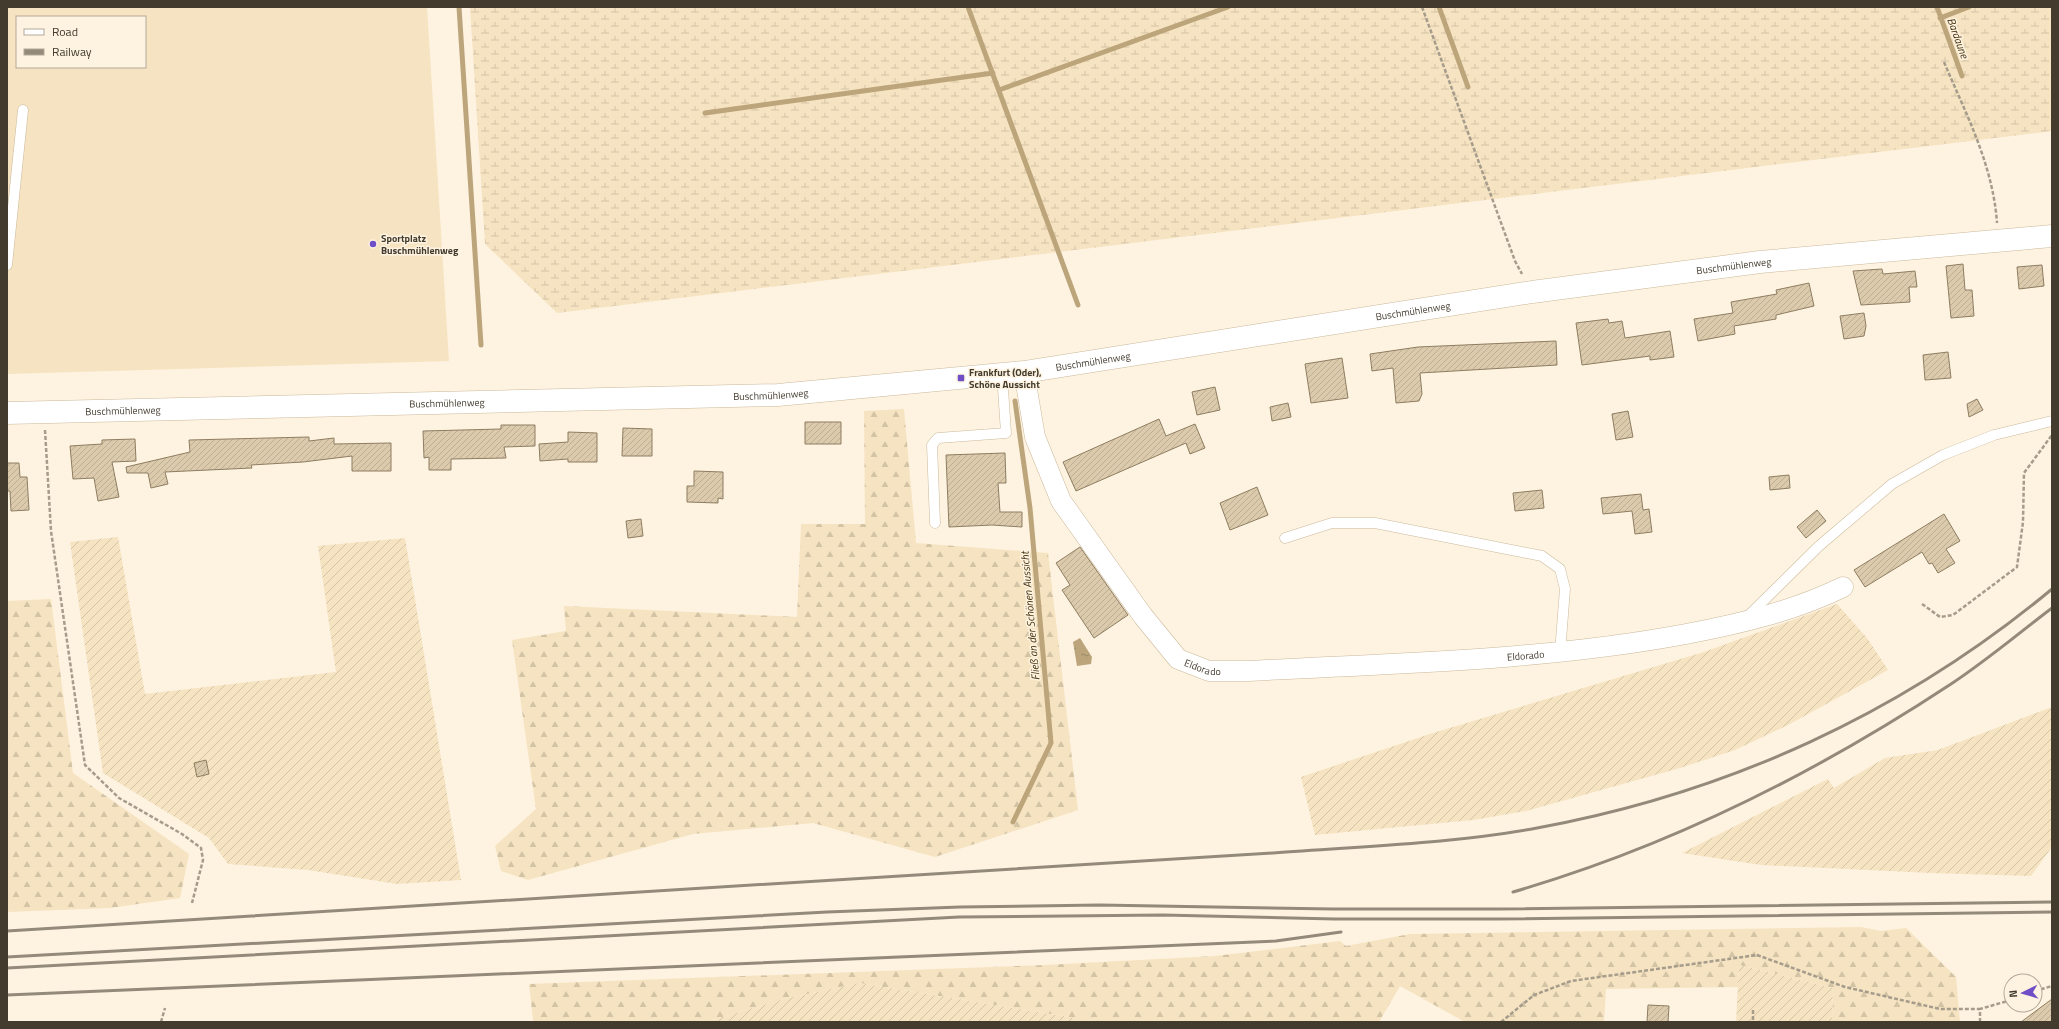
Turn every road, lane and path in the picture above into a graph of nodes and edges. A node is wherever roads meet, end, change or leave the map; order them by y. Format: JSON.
{"nodes":[{"id":1,"x":1422,"y":7,"type":"edge"},
{"id":2,"x":1944,"y":62,"type":"dead end"},
{"id":3,"x":23,"y":110,"type":"dead end"},
{"id":4,"x":2052,"y":236,"type":"edge"},
{"id":5,"x":1998,"y":241,"type":"junction"},
{"id":6,"x":7,"y":265,"type":"edge"},
{"id":7,"x":1532,"y":292,"type":"junction"},
{"id":8,"x":1024,"y":372,"type":"junction"},
{"id":9,"x":1002,"y":374,"type":"junction"},
{"id":10,"x":44,"y":412,"type":"junction"},
{"id":11,"x":7,"y":413,"type":"edge"},
{"id":12,"x":2052,"y":421,"type":"edge"},
{"id":13,"x":2052,"y":435,"type":"edge"},
{"id":14,"x":935,"y":523,"type":"dead end"},
{"id":15,"x":1285,"y":538,"type":"dead end"},
{"id":16,"x":1843,"y":587,"type":"dead end"},
{"id":17,"x":1922,"y":604,"type":"dead end"},
{"id":18,"x":1742,"y":622,"type":"junction"},
{"id":19,"x":1560,"y":653,"type":"junction"},
{"id":20,"x":192,"y":903,"type":"dead end"},
{"id":21,"x":2003,"y":1002,"type":"edge"},
{"id":22,"x":165,"y":1008,"type":"dead end"},
{"id":23,"x":1980,"y":1009,"type":"junction"},
{"id":24,"x":1753,"y":1010,"type":"dead end"},
{"id":25,"x":161,"y":1022,"type":"edge"},
{"id":26,"x":1501,"y":1022,"type":"edge"},
{"id":27,"x":1753,"y":1022,"type":"edge"},
{"id":28,"x":1980,"y":1022,"type":"edge"}],
"edges":[{"from":1,"to":7,"type":"path"},
{"from":2,"to":5,"type":"path"},
{"from":3,"to":6,"type":"lane"},
{"from":4,"to":5,"type":"street","name":"Buschmühlenweg"},
{"from":5,"to":7,"type":"street","name":"Buschmühlenweg"},
{"from":7,"to":8,"type":"street","name":"Buschmühlenweg"},
{"from":8,"to":9,"type":"street","name":"Buschmühlenweg"},
{"from":8,"to":19,"type":"street","name":"Eldorado"},
{"from":9,"to":10,"type":"street","name":"Buschmühlenweg"},
{"from":9,"to":14,"type":"lane"},
{"from":10,"to":11,"type":"street","name":"Buschmühlenweg"},
{"from":10,"to":20,"type":"path"},
{"from":12,"to":18,"type":"lane"},
{"from":13,"to":17,"type":"path"},
{"from":15,"to":19,"type":"lane"},
{"from":16,"to":18,"type":"street","name":"Eldorado"},
{"from":18,"to":19,"type":"street","name":"Eldorado"},
{"from":21,"to":23,"type":"path"},
{"from":22,"to":25,"type":"path"},
{"from":23,"to":26,"type":"path"},
{"from":23,"to":28,"type":"path"},
{"from":24,"to":27,"type":"path"}]}
